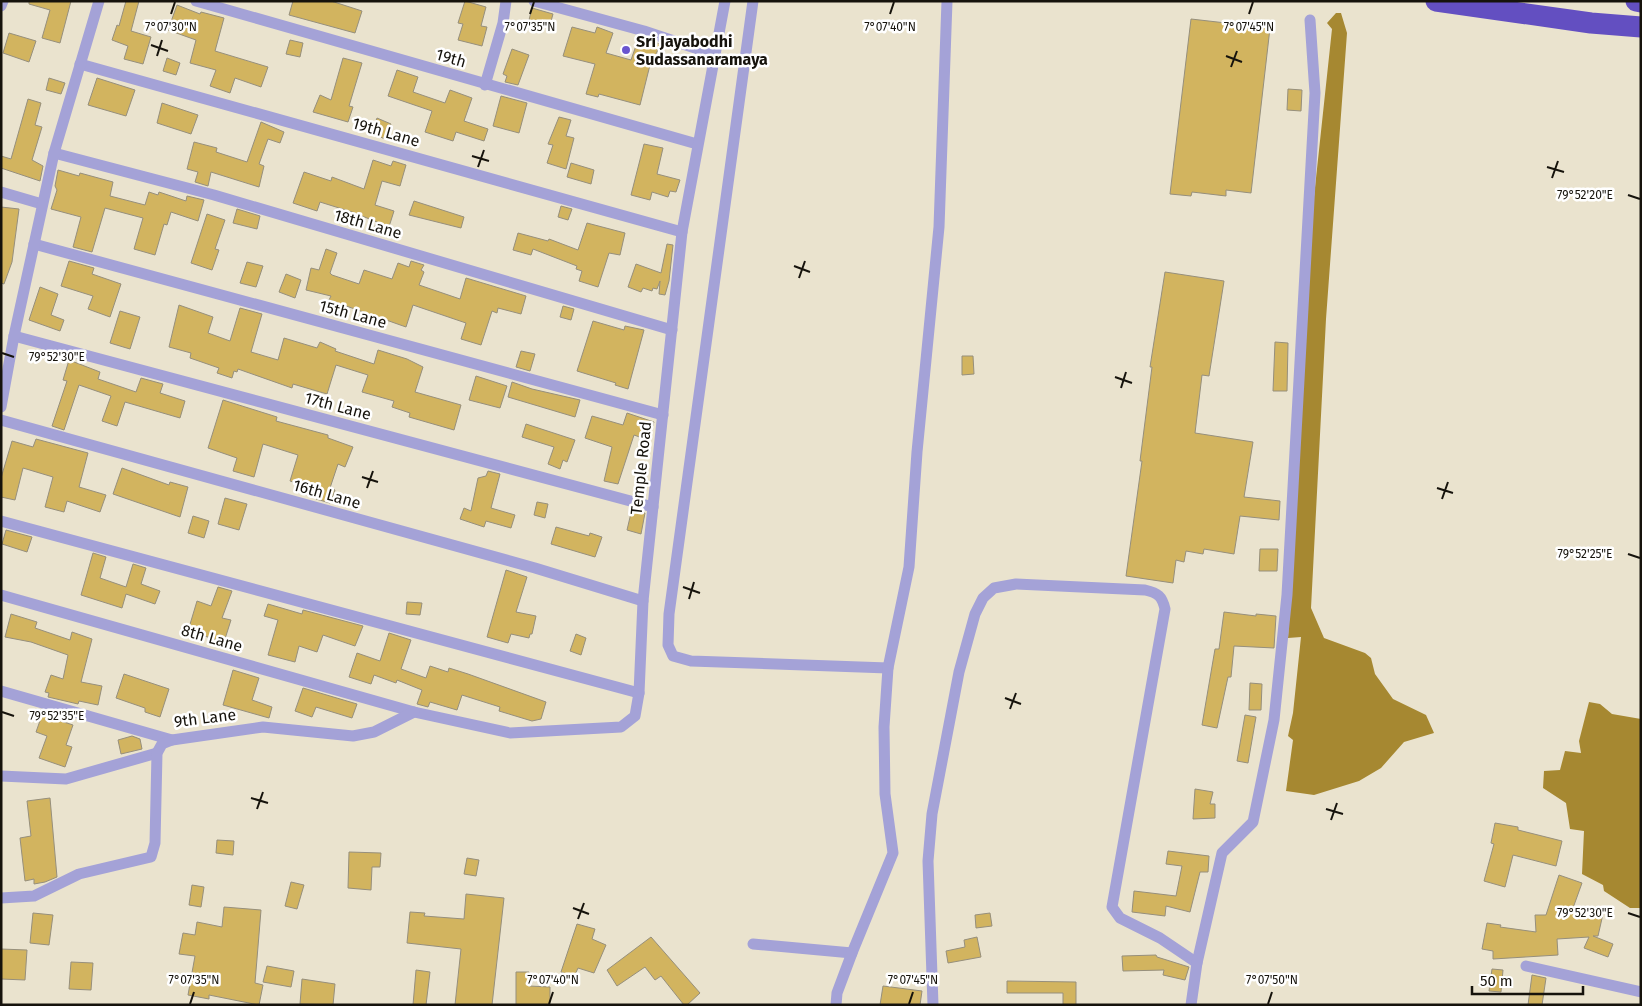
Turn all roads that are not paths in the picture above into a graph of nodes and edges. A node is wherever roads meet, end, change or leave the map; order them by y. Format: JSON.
{"nodes":[{"id":1,"x":3,"y":1,"type":"edge"},
{"id":2,"x":99,"y":1,"type":"edge"},
{"id":3,"x":196,"y":1,"type":"edge"},
{"id":4,"x":506,"y":1,"type":"edge"},
{"id":5,"x":534,"y":1,"type":"edge"},
{"id":6,"x":725,"y":1,"type":"edge"},
{"id":7,"x":753,"y":1,"type":"edge"},
{"id":8,"x":947,"y":1,"type":"edge"},
{"id":9,"x":1436,"y":1,"type":"edge"},
{"id":10,"x":1636,"y":1,"type":"edge"},
{"id":11,"x":1641,"y":2,"type":"edge"},
{"id":12,"x":1,"y":6,"type":"edge"},
{"id":13,"x":1310,"y":20,"type":"dead end"},
{"id":14,"x":1641,"y":27,"type":"edge"},
{"id":15,"x":716,"y":55,"type":"junction"},
{"id":16,"x":80,"y":64,"type":"junction"},
{"id":17,"x":485,"y":85,"type":"junction"},
{"id":18,"x":697,"y":144,"type":"junction"},
{"id":19,"x":54,"y":153,"type":"junction"},
{"id":20,"x":1,"y":192,"type":"edge"},
{"id":21,"x":42,"y":204,"type":"junction"},
{"id":22,"x":682,"y":232,"type":"junction"},
{"id":23,"x":34,"y":244,"type":"junction"},
{"id":24,"x":672,"y":330,"type":"junction"},
{"id":25,"x":14,"y":336,"type":"junction"},
{"id":26,"x":1,"y":406,"type":"edge"},
{"id":27,"x":663,"y":415,"type":"junction"},
{"id":28,"x":1,"y":420,"type":"edge"},
{"id":29,"x":653,"y":507,"type":"junction"},
{"id":30,"x":1,"y":521,"type":"edge"},
{"id":31,"x":1,"y":596,"type":"edge"},
{"id":32,"x":643,"y":601,"type":"junction"},
{"id":33,"x":888,"y":668,"type":"junction"},
{"id":34,"x":1,"y":690,"type":"edge"},
{"id":35,"x":639,"y":693,"type":"junction"},
{"id":36,"x":414,"y":712,"type":"junction"},
{"id":37,"x":172,"y":740,"type":"junction"},
{"id":38,"x":157,"y":753,"type":"junction"},
{"id":39,"x":1,"y":776,"type":"edge"},
{"id":40,"x":1,"y":898,"type":"edge"},
{"id":41,"x":753,"y":944,"type":"dead end"},
{"id":42,"x":852,"y":954,"type":"junction"},
{"id":43,"x":1197,"y":962,"type":"junction"},
{"id":44,"x":1526,"y":966,"type":"dead end"},
{"id":45,"x":1641,"y":992,"type":"edge"},
{"id":46,"x":836,"y":1005,"type":"edge"},
{"id":47,"x":933,"y":1005,"type":"edge"},
{"id":48,"x":1191,"y":1005,"type":"edge"}],
"edges":[{"from":1,"to":12,"type":"street"},
{"from":2,"to":16,"type":"street"},
{"from":3,"to":17,"type":"street","name":"19th"},
{"from":4,"to":17,"type":"street"},
{"from":5,"to":15,"type":"street"},
{"from":6,"to":15,"type":"street","name":"Temple Road"},
{"from":7,"to":33,"type":"street"},
{"from":8,"to":33,"type":"street"},
{"from":9,"to":14,"type":"highway"},
{"from":10,"to":11,"type":"highway"},
{"from":13,"to":43,"type":"street"},
{"from":15,"to":18,"type":"street","name":"Temple Road"},
{"from":16,"to":19,"type":"street"},
{"from":16,"to":22,"type":"street","name":"19th Lane"},
{"from":17,"to":18,"type":"street","name":"19th"},
{"from":18,"to":22,"type":"street","name":"Temple Road"},
{"from":19,"to":21,"type":"street"},
{"from":19,"to":24,"type":"street","name":"18th Lane"},
{"from":20,"to":21,"type":"street"},
{"from":21,"to":23,"type":"street"},
{"from":22,"to":24,"type":"street","name":"Temple Road"},
{"from":23,"to":25,"type":"street"},
{"from":23,"to":27,"type":"street","name":"15th Lane"},
{"from":24,"to":27,"type":"street","name":"Temple Road"},
{"from":25,"to":26,"type":"street"},
{"from":25,"to":29,"type":"street","name":"17th Lane"},
{"from":27,"to":29,"type":"street","name":"Temple Road"},
{"from":28,"to":32,"type":"street","name":"16th Lane"},
{"from":29,"to":32,"type":"street","name":"Temple Road"},
{"from":30,"to":35,"type":"street"},
{"from":31,"to":36,"type":"street","name":"8th Lane"},
{"from":32,"to":35,"type":"street","name":"Temple Road"},
{"from":33,"to":42,"type":"street"},
{"from":34,"to":37,"type":"street","name":"9th Lane"},
{"from":35,"to":36,"type":"street","name":"Temple Road"},
{"from":36,"to":37,"type":"street","name":"9th Lane"},
{"from":37,"to":38,"type":"street"},
{"from":38,"to":39,"type":"street"},
{"from":38,"to":40,"type":"street"},
{"from":41,"to":42,"type":"street"},
{"from":42,"to":46,"type":"street"},
{"from":43,"to":47,"type":"street"},
{"from":43,"to":48,"type":"street"},
{"from":44,"to":45,"type":"street"}]}
